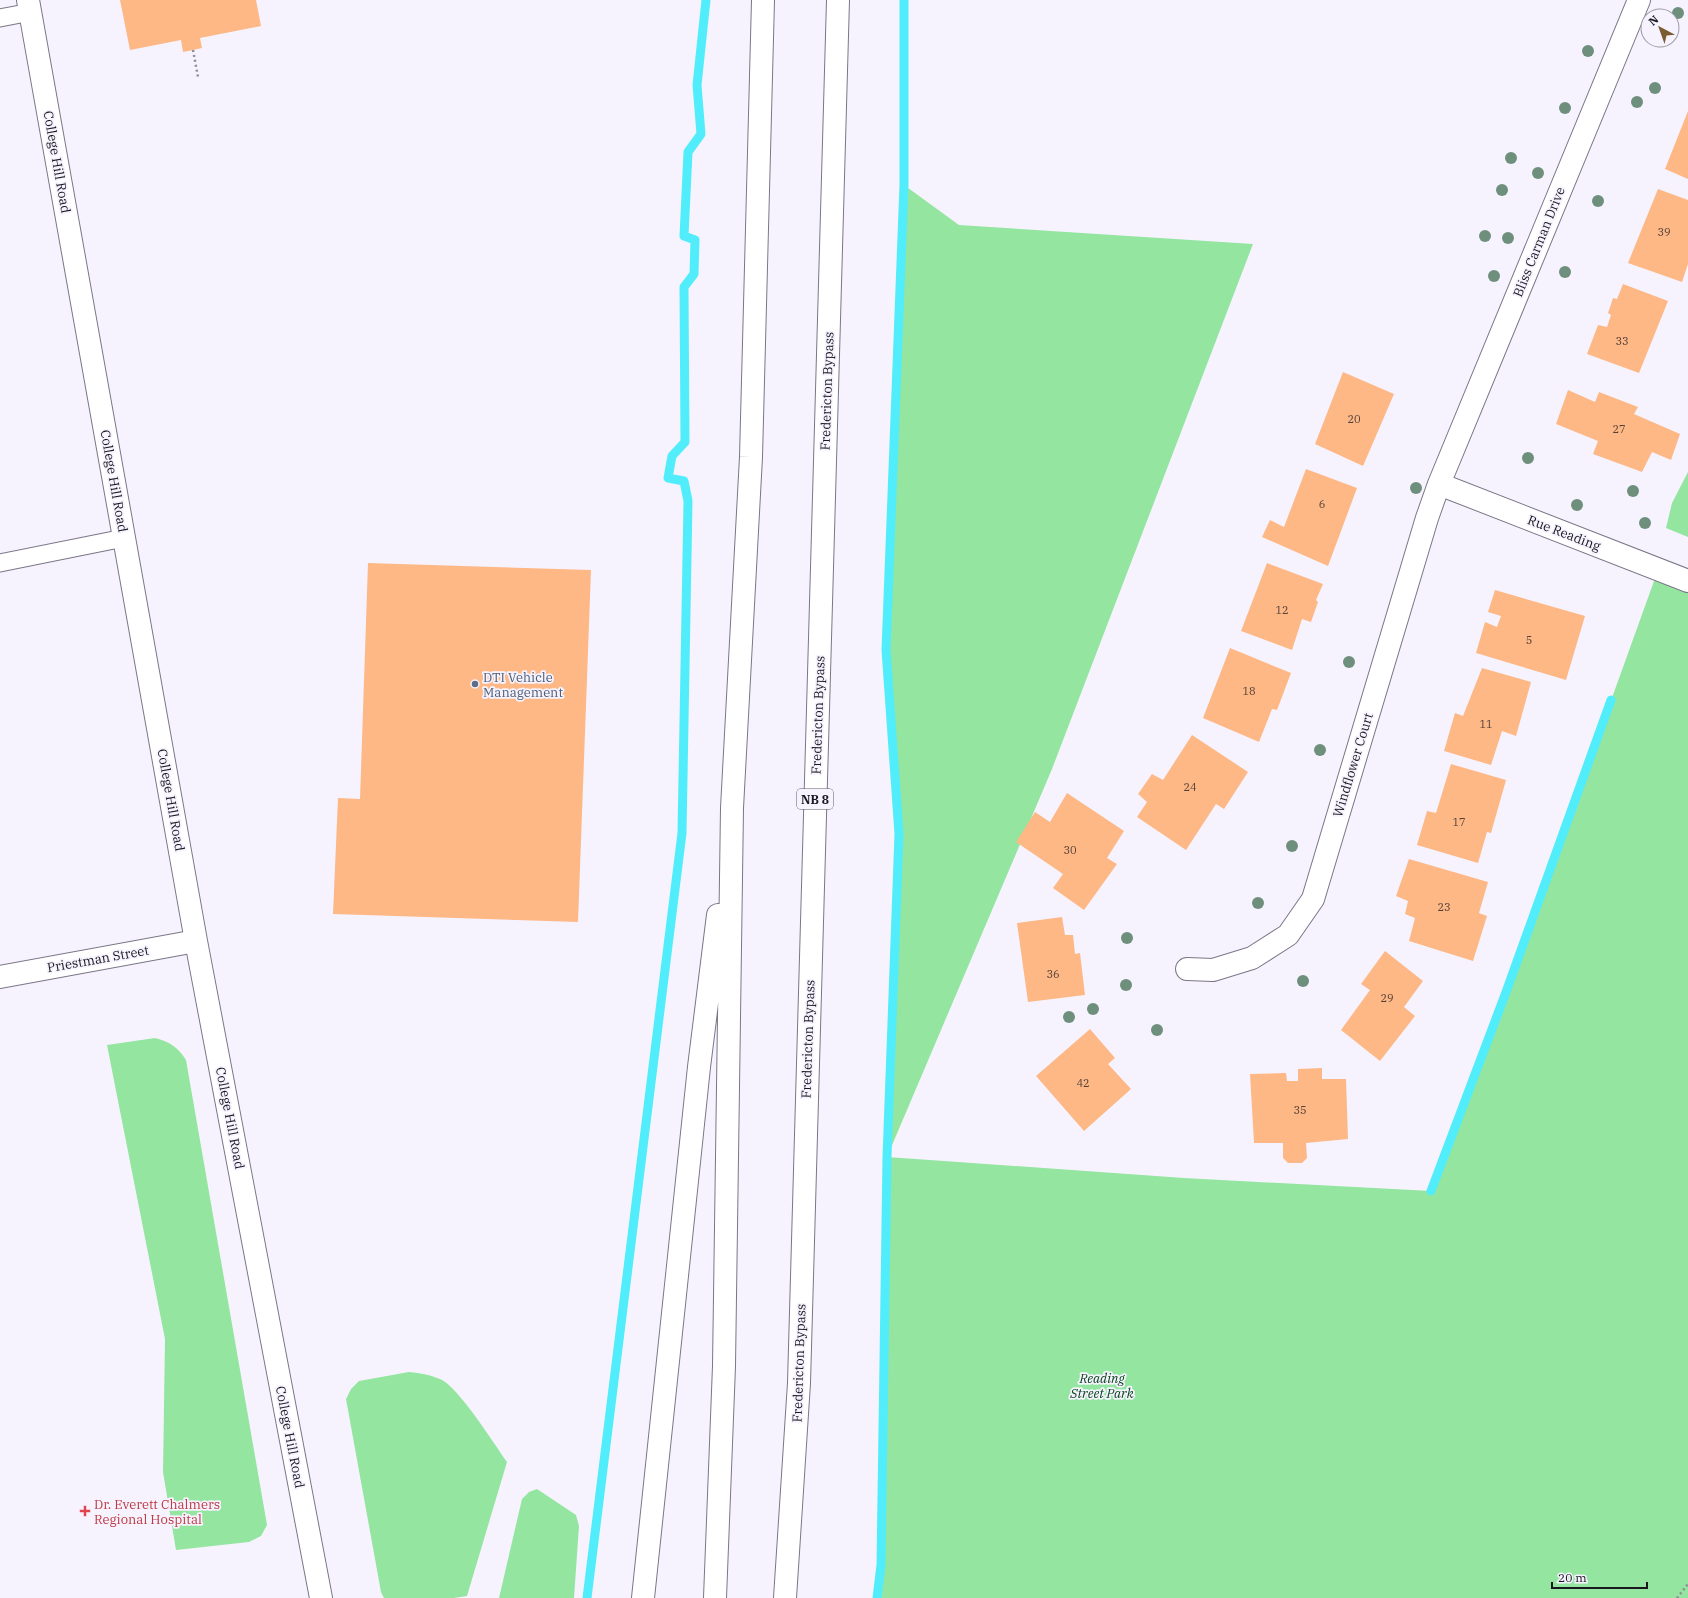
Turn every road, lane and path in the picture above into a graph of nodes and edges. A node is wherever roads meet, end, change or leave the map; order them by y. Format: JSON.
{"nodes":[{"id":1,"x":763,"y":0,"type":"edge"},
{"id":2,"x":838,"y":0,"type":"edge"},
{"id":3,"x":1639,"y":0,"type":"edge"},
{"id":4,"x":30,"y":6,"type":"edge"},
{"id":5,"x":0,"y":18,"type":"edge"},
{"id":6,"x":192,"y":50,"type":"dead end"},
{"id":7,"x":198,"y":77,"type":"dead end"},
{"id":8,"x":1439,"y":484,"type":"junction"},
{"id":9,"x":124,"y":538,"type":"junction"},
{"id":10,"x":0,"y":563,"type":"edge"},
{"id":11,"x":1688,"y":581,"type":"edge"},
{"id":12,"x":732,"y":808,"type":"junction"},
{"id":13,"x":196,"y":942,"type":"junction"},
{"id":14,"x":1187,"y":969,"type":"dead end"},
{"id":15,"x":0,"y":977,"type":"edge"},
{"id":16,"x":1688,"y":1584,"type":"edge"},
{"id":17,"x":321,"y":1598,"type":"edge"},
{"id":18,"x":643,"y":1598,"type":"edge"},
{"id":19,"x":715,"y":1598,"type":"edge"},
{"id":20,"x":785,"y":1598,"type":"edge"},
{"id":21,"x":1677,"y":1598,"type":"edge"}],
"edges":[{"from":1,"to":12,"type":"main road"},
{"from":2,"to":20,"type":"main road","name":"Fredericton Bypass","number":"NB 8"},
{"from":3,"to":8,"type":"main road","name":"Bliss Carman Drive"},
{"from":4,"to":5,"type":"lane"},
{"from":4,"to":9,"type":"main road","name":"College Hill Road"},
{"from":6,"to":7,"type":"path"},
{"from":8,"to":11,"type":"main road","name":"Rue Reading"},
{"from":8,"to":14,"type":"main road","name":"Windflower Court"},
{"from":9,"to":10,"type":"lane"},
{"from":9,"to":13,"type":"main road","name":"College Hill Road"},
{"from":12,"to":18,"type":"main road"},
{"from":12,"to":19,"type":"main road"},
{"from":13,"to":15,"type":"main road","name":"Priestman Street"},
{"from":13,"to":17,"type":"main road","name":"College Hill Road"},
{"from":16,"to":21,"type":"path"}]}
